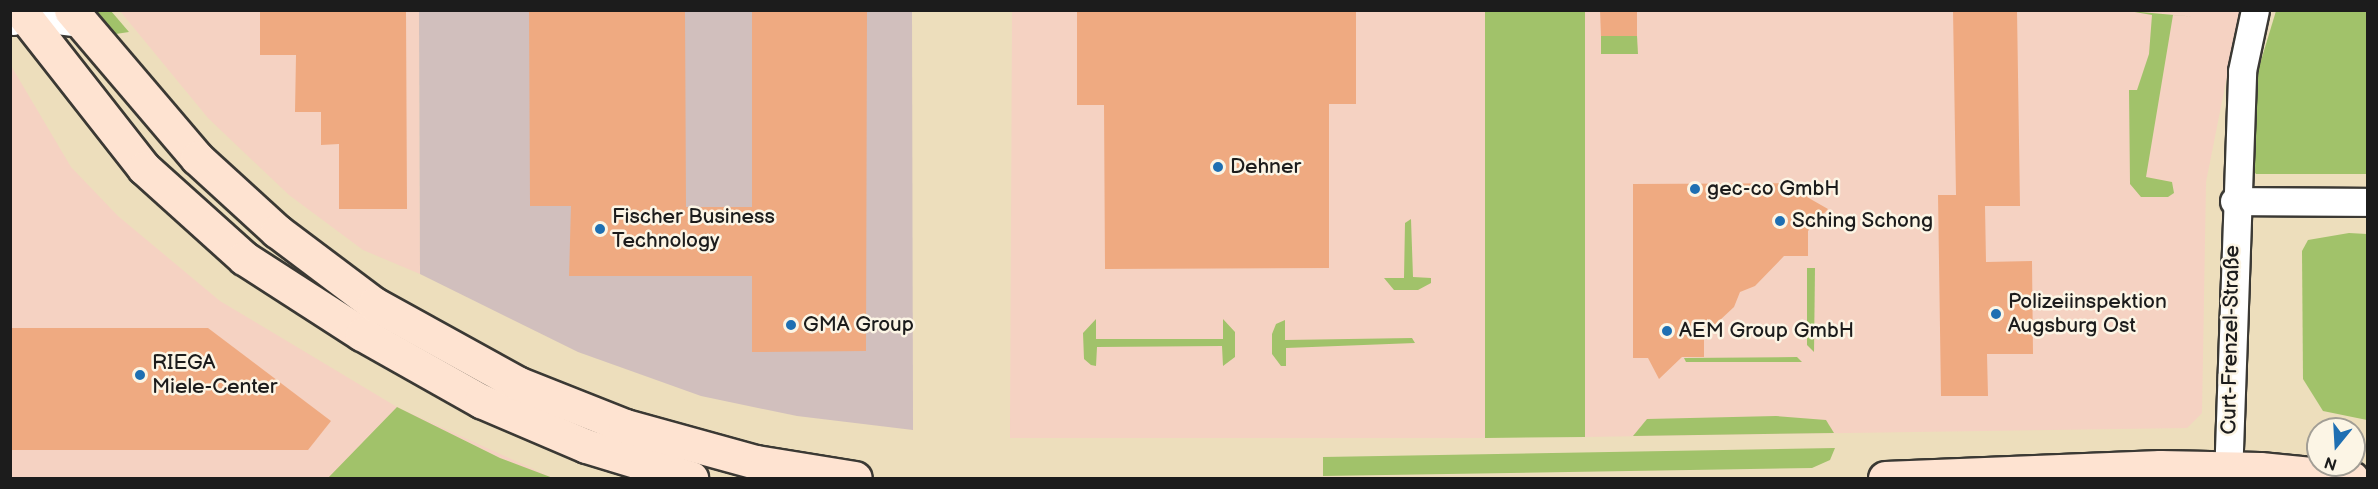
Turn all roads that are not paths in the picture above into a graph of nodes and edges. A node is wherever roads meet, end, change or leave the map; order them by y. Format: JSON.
{"nodes":[{"id":1,"x":2255,"y":10,"type":"edge"},
{"id":2,"x":18,"y":17,"type":"edge"},
{"id":3,"x":76,"y":17,"type":"edge"},
{"id":4,"x":2234,"y":201,"type":"junction"},
{"id":5,"x":2367,"y":202,"type":"edge"},
{"id":6,"x":2228,"y":474,"type":"edge"},
{"id":7,"x":691,"y":478,"type":"edge"},
{"id":8,"x":855,"y":478,"type":"edge"},
{"id":9,"x":1885,"y":478,"type":"edge"},
{"id":10,"x":2352,"y":478,"type":"edge"}],
"edges":[{"from":1,"to":4,"type":"street","name":"Curt-Frenzel-Straße"},
{"from":2,"to":3,"type":"street"},
{"from":2,"to":7,"type":"main road"},
{"from":3,"to":8,"type":"main road"},
{"from":4,"to":5,"type":"street"},
{"from":4,"to":6,"type":"street","name":"Curt-Frenzel-Straße"},
{"from":6,"to":9,"type":"main road"},
{"from":6,"to":10,"type":"main road"}]}
